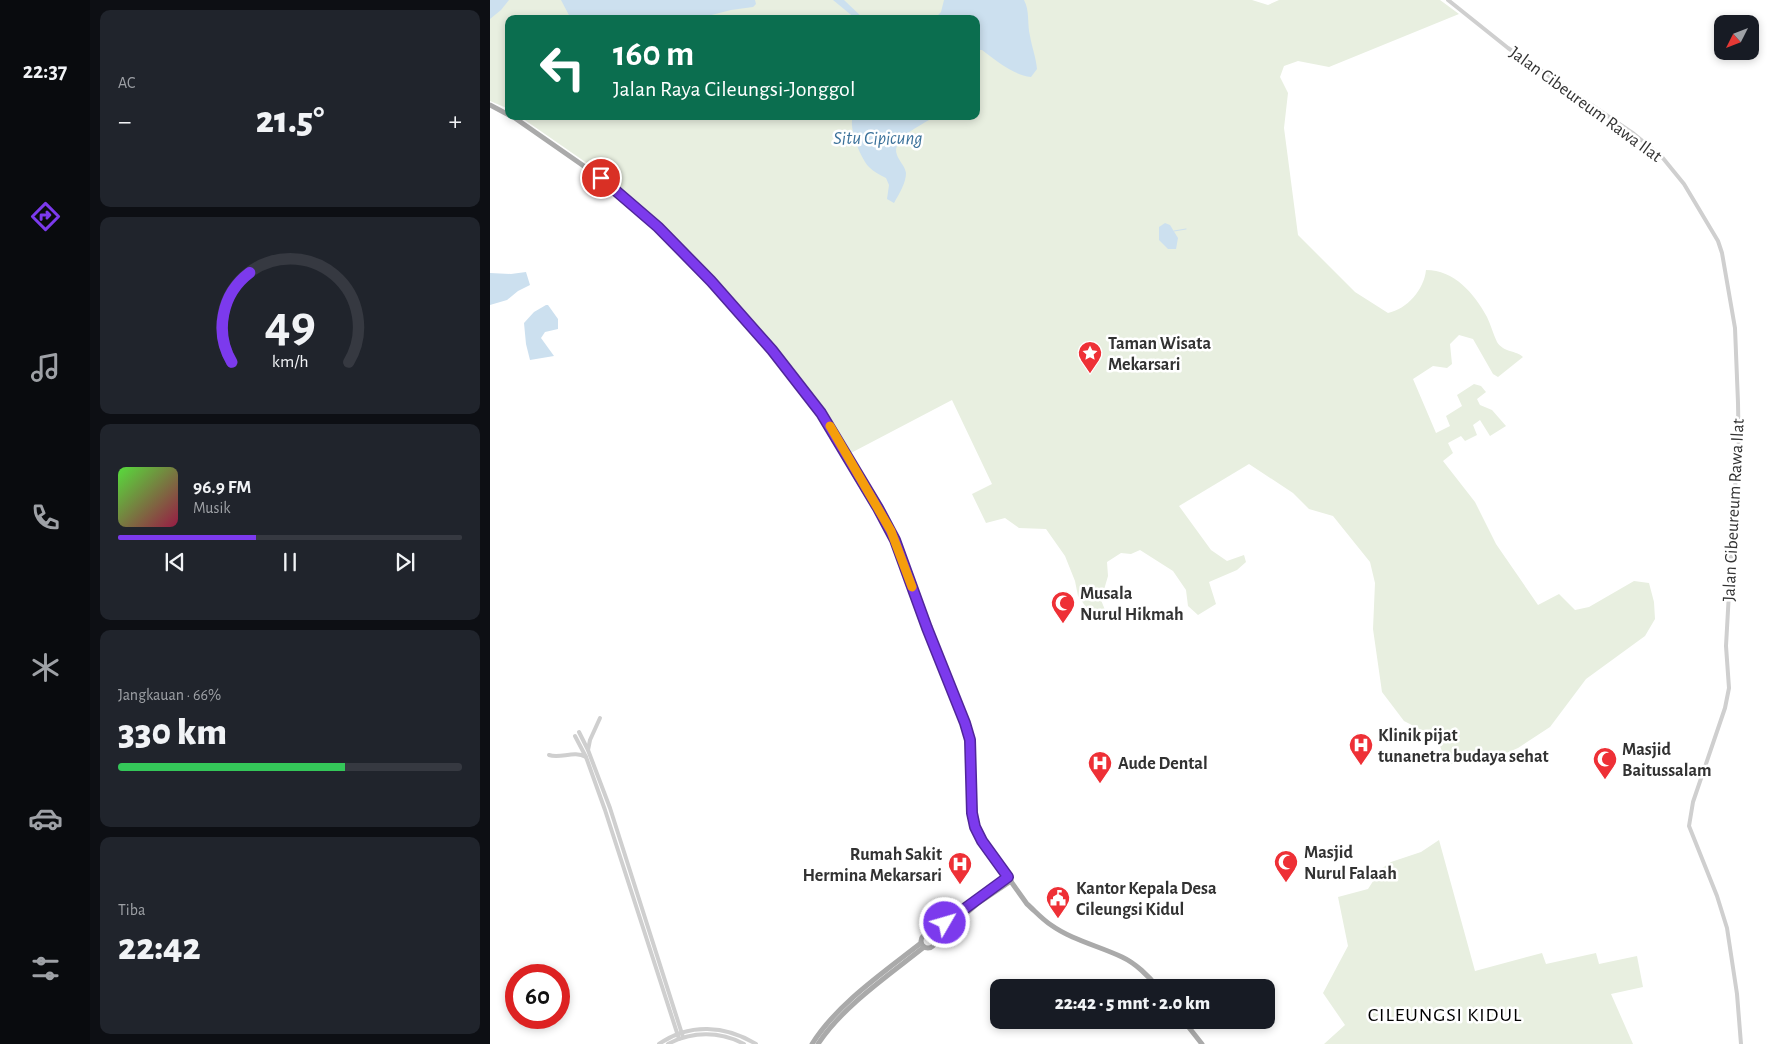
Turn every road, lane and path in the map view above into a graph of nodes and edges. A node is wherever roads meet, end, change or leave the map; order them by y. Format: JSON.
{"nodes":[{"id":1,"x":1448,"y":0,"type":"edge"},
{"id":2,"x":490,"y":105,"type":"edge"},
{"id":3,"x":505,"y":112,"type":"edge"},
{"id":4,"x":517,"y":120,"type":"edge"},
{"id":5,"x":600,"y":718,"type":"dead end"},
{"id":6,"x":588,"y":750,"type":"junction"},
{"id":7,"x":549,"y":755,"type":"dead end"},
{"id":8,"x":586,"y":757,"type":"junction"},
{"id":9,"x":1009,"y":879,"type":"junction"},
{"id":10,"x":933,"y":937,"type":"junction"},
{"id":11,"x":923,"y":945,"type":"junction"},
{"id":12,"x":1149,"y":979,"type":"edge"},
{"id":13,"x":1190,"y":1029,"type":"edge"},
{"id":14,"x":679,"y":1032,"type":"junction"},
{"id":15,"x":681,"y":1038,"type":"junction"},
{"id":16,"x":658,"y":1044,"type":"edge"},
{"id":17,"x":668,"y":1044,"type":"edge"},
{"id":18,"x":744,"y":1044,"type":"edge"},
{"id":19,"x":756,"y":1044,"type":"edge"},
{"id":20,"x":812,"y":1044,"type":"edge"},
{"id":21,"x":818,"y":1044,"type":"edge"},
{"id":22,"x":1202,"y":1044,"type":"edge"},
{"id":23,"x":1741,"y":1044,"type":"edge"}],
"edges":[{"from":1,"to":23,"type":"street","name":"Jalan Cibeureum Rawa Ilat"},
{"from":2,"to":3,"type":"main road"},
{"from":4,"to":9,"type":"main road"},
{"from":5,"to":6,"type":"street"},
{"from":6,"to":8,"type":"street"},
{"from":6,"to":14,"type":"street"},
{"from":7,"to":8,"type":"street"},
{"from":8,"to":14,"type":"street"},
{"from":9,"to":10,"type":"main road"},
{"from":9,"to":12,"type":"main road"},
{"from":10,"to":11,"type":"main road"},
{"from":10,"to":11,"type":"main road"},
{"from":11,"to":20,"type":"main road"},
{"from":11,"to":21,"type":"main road"},
{"from":13,"to":22,"type":"main road"},
{"from":14,"to":15,"type":"street"},
{"from":14,"to":16,"type":"street"},
{"from":14,"to":19,"type":"street"},
{"from":15,"to":17,"type":"street"},
{"from":15,"to":18,"type":"street"}]}
